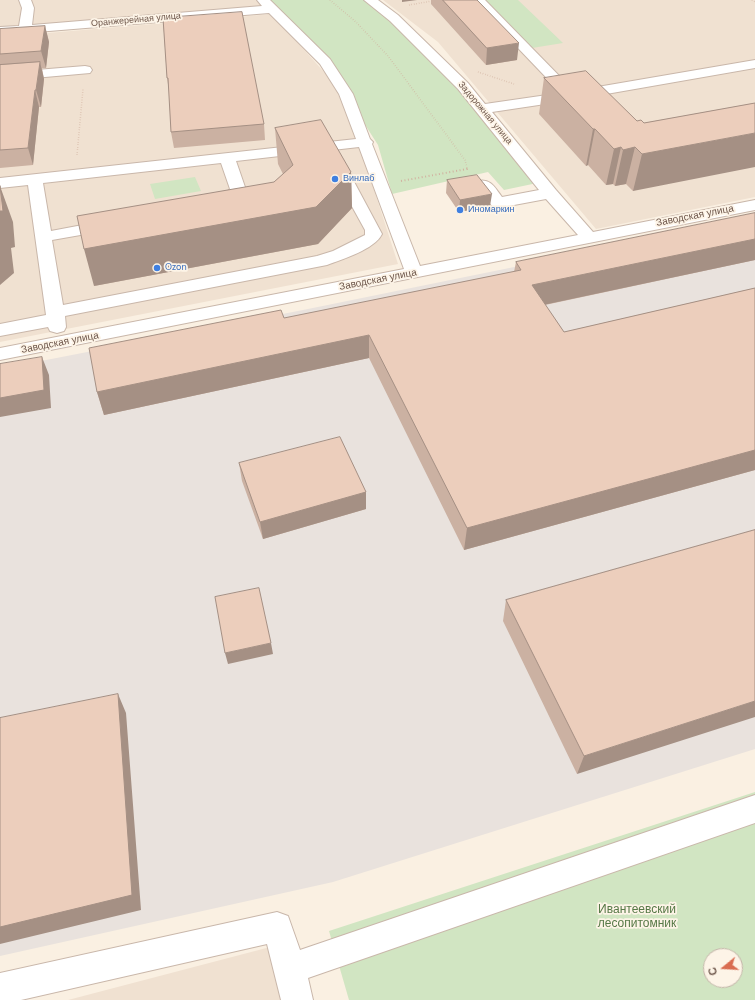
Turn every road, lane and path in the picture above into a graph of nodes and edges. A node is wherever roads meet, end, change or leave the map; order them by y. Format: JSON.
{"nodes":[{"id":1,"x":25,"y":0,"type":"edge"},
{"id":2,"x":330,"y":0,"type":"edge"},
{"id":3,"x":370,"y":0,"type":"edge"},
{"id":4,"x":478,"y":0,"type":"edge"},
{"id":5,"x":752,"y":0,"type":"edge"},
{"id":6,"x":755,"y":2,"type":"edge"},
{"id":7,"x":267,"y":4,"type":"edge"},
{"id":8,"x":25,"y":29,"type":"junction"},
{"id":9,"x":0,"y":31,"type":"edge"},
{"id":10,"x":755,"y":64,"type":"edge"},
{"id":11,"x":85,"y":70,"type":"joint"},
{"id":12,"x":0,"y":77,"type":"edge"},
{"id":13,"x":572,"y":96,"type":"junction"},
{"id":14,"x":482,"y":109,"type":"junction"},
{"id":15,"x":366,"y":142,"type":"junction"},
{"id":16,"x":327,"y":146,"type":"junction"},
{"id":17,"x":227,"y":158,"type":"junction"},
{"id":18,"x":75,"y":176,"type":"junction"},
{"id":19,"x":35,"y":180,"type":"junction"},
{"id":20,"x":0,"y":183,"type":"edge"},
{"id":21,"x":484,"y":184,"type":"edge"},
{"id":22,"x":381,"y":185,"type":"junction"},
{"id":23,"x":550,"y":193,"type":"junction"},
{"id":24,"x":755,"y":204,"type":"edge"},
{"id":25,"x":200,"y":209,"type":"edge"},
{"id":26,"x":122,"y":223,"type":"edge"},
{"id":27,"x":44,"y":237,"type":"junction"},
{"id":28,"x":589,"y":237,"type":"junction"},
{"id":29,"x":414,"y":273,"type":"junction"},
{"id":30,"x":56,"y":316,"type":"junction"},
{"id":31,"x":0,"y":330,"type":"edge"},
{"id":32,"x":60,"y":343,"type":"junction"},
{"id":33,"x":0,"y":354,"type":"edge"},
{"id":34,"x":755,"y":809,"type":"edge"},
{"id":35,"x":290,"y":969,"type":"junction"},
{"id":36,"x":0,"y":989,"type":"edge"},
{"id":37,"x":297,"y":1000,"type":"edge"}],
"edges":[{"from":1,"to":8,"type":"street"},
{"from":2,"to":22,"type":"path"},
{"from":3,"to":14,"type":"street","name":"Задорожная улица"},
{"from":4,"to":13,"type":"street"},
{"from":5,"to":6,"type":"path"},
{"from":7,"to":8,"type":"street","name":"Оранжерейная улица"},
{"from":7,"to":15,"type":"street"},
{"from":8,"to":9,"type":"street","name":"Оранжерейная улица"},
{"from":10,"to":13,"type":"street"},
{"from":11,"to":12,"type":"street"},
{"from":11,"to":18,"type":"path"},
{"from":13,"to":14,"type":"street"},
{"from":14,"to":23,"type":"street","name":"Задорожная улица"},
{"from":15,"to":16,"type":"street"},
{"from":15,"to":22,"type":"street"},
{"from":16,"to":17,"type":"street"},
{"from":16,"to":30,"type":"street"},
{"from":17,"to":18,"type":"street"},
{"from":17,"to":25,"type":"street"},
{"from":18,"to":19,"type":"street"},
{"from":19,"to":20,"type":"street"},
{"from":19,"to":27,"type":"street"},
{"from":21,"to":23,"type":"street"},
{"from":22,"to":29,"type":"street"},
{"from":23,"to":28,"type":"street","name":"Задорожная улица"},
{"from":24,"to":28,"type":"street","name":"Заводская улица"},
{"from":26,"to":27,"type":"street"},
{"from":27,"to":30,"type":"street"},
{"from":28,"to":29,"type":"street","name":"Заводская улица"},
{"from":29,"to":32,"type":"street","name":"Заводская улица"},
{"from":30,"to":31,"type":"street"},
{"from":30,"to":32,"type":"street"},
{"from":32,"to":33,"type":"street","name":"Заводская улица"},
{"from":34,"to":35,"type":"street"},
{"from":35,"to":36,"type":"street"},
{"from":35,"to":37,"type":"street"}]}
